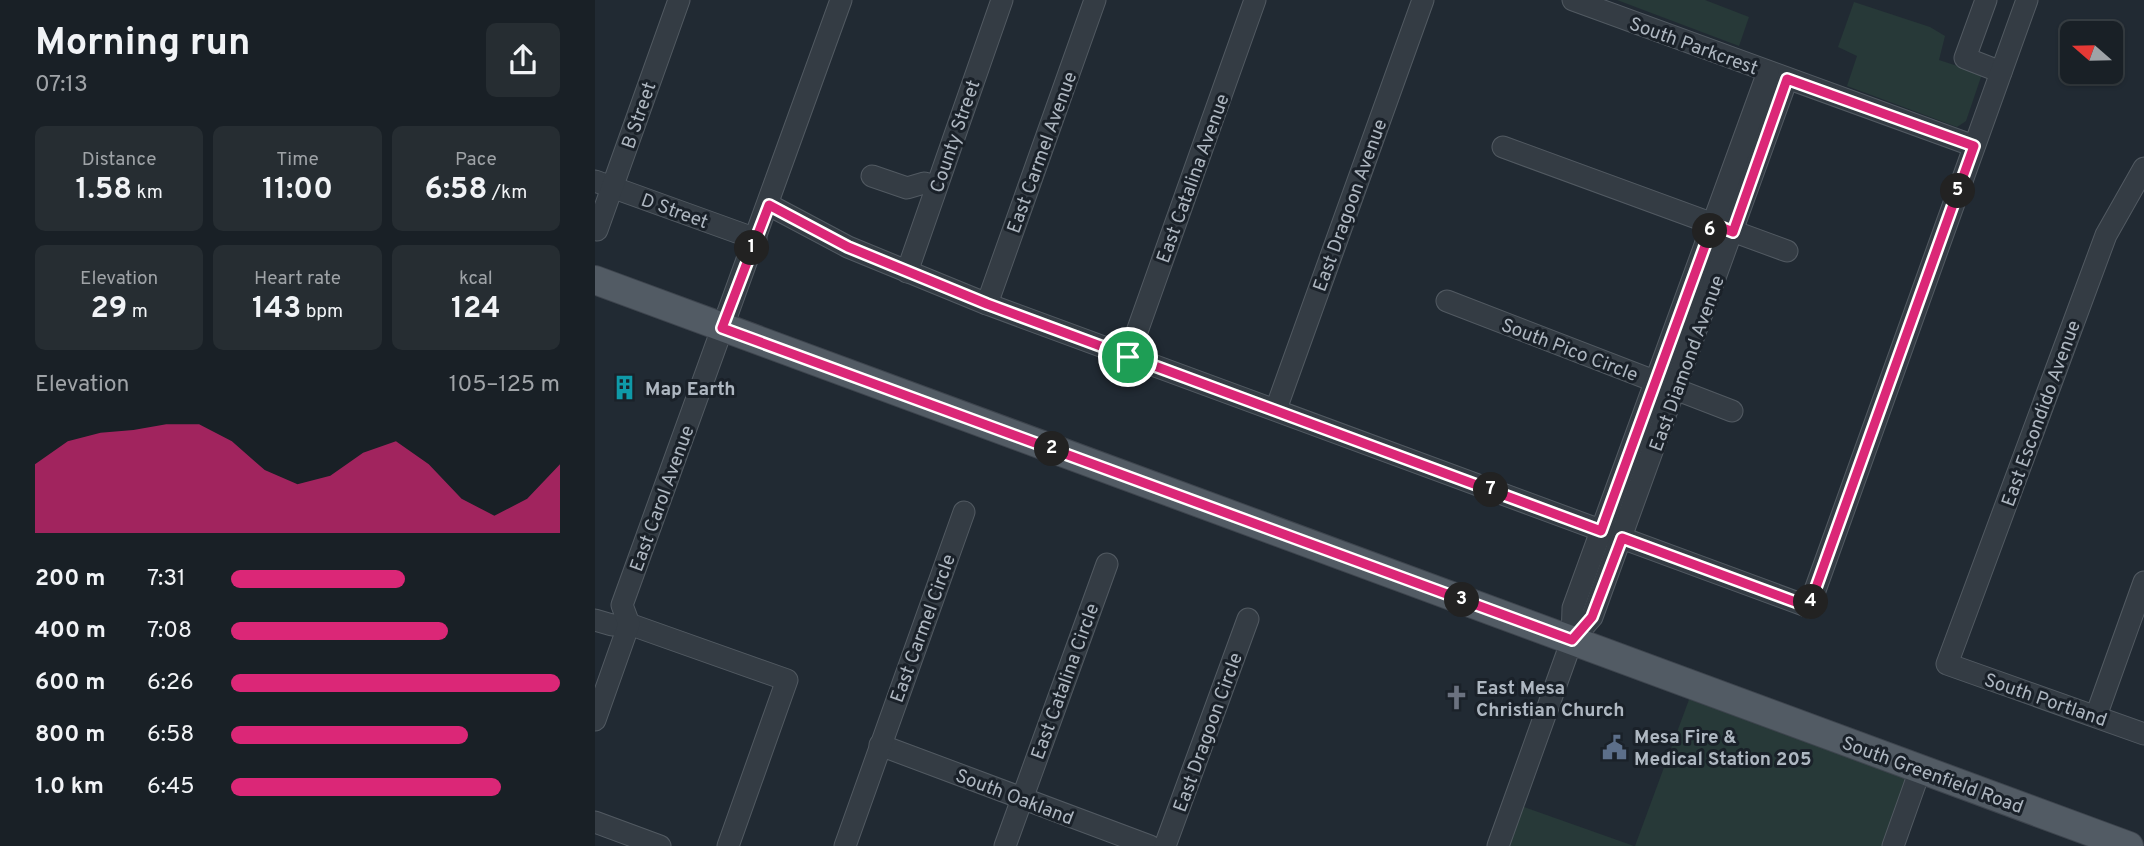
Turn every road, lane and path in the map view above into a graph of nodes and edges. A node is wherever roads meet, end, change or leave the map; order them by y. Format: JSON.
{"nodes":[{"id":1,"x":679,"y":0,"type":"edge"},
{"id":2,"x":841,"y":0,"type":"edge"},
{"id":3,"x":1002,"y":0,"type":"edge"},
{"id":4,"x":1095,"y":0,"type":"edge"},
{"id":5,"x":1255,"y":0,"type":"edge"},
{"id":6,"x":1423,"y":0,"type":"edge"},
{"id":7,"x":1986,"y":0,"type":"edge"},
{"id":8,"x":2027,"y":0,"type":"edge"},
{"id":9,"x":1578,"y":1,"type":"edge"},
{"id":10,"x":2001,"y":72,"type":"junction"},
{"id":11,"x":1777,"y":75,"type":"junction"},
{"id":12,"x":1974,"y":146,"type":"junction"},
{"id":13,"x":1503,"y":147,"type":"dead end"},
{"id":14,"x":2144,"y":167,"type":"edge"},
{"id":15,"x":872,"y":176,"type":"dead end"},
{"id":16,"x":604,"y":184,"type":"edge"},
{"id":17,"x":936,"y":186,"type":"junction"},
{"id":18,"x":769,"y":205,"type":"junction"},
{"id":19,"x":1713,"y":224,"type":"junction"},
{"id":20,"x":597,"y":230,"type":"dead end"},
{"id":21,"x":1733,"y":232,"type":"junction"},
{"id":22,"x":756,"y":239,"type":"junction"},
{"id":23,"x":1787,"y":251,"type":"dead end"},
{"id":24,"x":907,"y":272,"type":"junction"},
{"id":25,"x":595,"y":280,"type":"edge"},
{"id":26,"x":1447,"y":301,"type":"dead end"},
{"id":27,"x":987,"y":304,"type":"junction"},
{"id":28,"x":722,"y":328,"type":"junction"},
{"id":29,"x":1128,"y":357,"type":"junction"},
{"id":30,"x":1655,"y":382,"type":"junction"},
{"id":31,"x":1677,"y":390,"type":"junction"},
{"id":32,"x":1276,"y":409,"type":"junction"},
{"id":33,"x":1732,"y":411,"type":"dead end"},
{"id":34,"x":964,"y":512,"type":"dead end"},
{"id":35,"x":1601,"y":531,"type":"junction"},
{"id":36,"x":1622,"y":538,"type":"junction"},
{"id":37,"x":1107,"y":564,"type":"dead end"},
{"id":38,"x":2144,"y":582,"type":"edge"},
{"id":39,"x":1248,"y":618,"type":"dead end"},
{"id":40,"x":595,"y":620,"type":"edge"},
{"id":41,"x":629,"y":624,"type":"junction"},
{"id":42,"x":1572,"y":640,"type":"junction"},
{"id":43,"x":1947,"y":664,"type":"joint"},
{"id":44,"x":2096,"y":716,"type":"junction"},
{"id":45,"x":595,"y":720,"type":"edge"},
{"id":46,"x":2144,"y":734,"type":"edge"},
{"id":47,"x":880,"y":745,"type":"junction"},
{"id":48,"x":1920,"y":770,"type":"junction"},
{"id":49,"x":1021,"y":798,"type":"junction"},
{"id":50,"x":595,"y":822,"type":"edge"},
{"id":51,"x":660,"y":846,"type":"edge"},
{"id":52,"x":728,"y":846,"type":"edge"},
{"id":53,"x":845,"y":846,"type":"edge"},
{"id":54,"x":1005,"y":846,"type":"edge"},
{"id":55,"x":1150,"y":846,"type":"edge"},
{"id":56,"x":1165,"y":846,"type":"edge"},
{"id":57,"x":1498,"y":846,"type":"edge"},
{"id":58,"x":1893,"y":846,"type":"edge"},
{"id":59,"x":2129,"y":846,"type":"edge"}],
"edges":[{"from":1,"to":16,"type":"street","name":"B Street"},
{"from":2,"to":18,"type":"street","name":"East Carol Avenue"},
{"from":3,"to":17,"type":"street","name":"County Street"},
{"from":4,"to":27,"type":"street","name":"East Carmel Avenue"},
{"from":5,"to":29,"type":"street","name":"East Catalina Avenue"},
{"from":6,"to":32,"type":"street","name":"East Dragoon Avenue"},
{"from":7,"to":10,"type":"street"},
{"from":8,"to":10,"type":"street"},
{"from":9,"to":11,"type":"street","name":"South Parkcrest"},
{"from":10,"to":12,"type":"street"},
{"from":11,"to":12,"type":"street","name":"South Parkcrest"},
{"from":11,"to":19,"type":"street","name":"East Diamond Avenue"},
{"from":11,"to":21,"type":"street","name":"East Diamond Avenue"},
{"from":12,"to":36,"type":"street"},
{"from":13,"to":19,"type":"street"},
{"from":14,"to":43,"type":"street","name":"East Escondido Avenue"},
{"from":15,"to":17,"type":"street"},
{"from":16,"to":20,"type":"street","name":"B Street"},
{"from":16,"to":22,"type":"street","name":"D Street"},
{"from":17,"to":24,"type":"street","name":"County Street"},
{"from":18,"to":22,"type":"street","name":"East Carol Avenue"},
{"from":18,"to":24,"type":"street"},
{"from":19,"to":21,"type":"street"},
{"from":19,"to":30,"type":"street","name":"East Diamond Avenue"},
{"from":21,"to":23,"type":"street"},
{"from":21,"to":31,"type":"street","name":"East Diamond Avenue"},
{"from":22,"to":28,"type":"street","name":"East Carol Avenue"},
{"from":24,"to":27,"type":"street"},
{"from":25,"to":28,"type":"main road","name":"South Greenfield Road"},
{"from":26,"to":30,"type":"street","name":"South Pico Circle"},
{"from":27,"to":29,"type":"street"},
{"from":28,"to":41,"type":"street","name":"East Carol Avenue"},
{"from":28,"to":42,"type":"main road","name":"South Greenfield Road"},
{"from":29,"to":32,"type":"street"},
{"from":30,"to":31,"type":"street","name":"South Pico Circle"},
{"from":30,"to":35,"type":"street","name":"East Diamond Avenue"},
{"from":31,"to":33,"type":"street","name":"South Pico Circle"},
{"from":31,"to":36,"type":"street","name":"East Diamond Avenue"},
{"from":32,"to":35,"type":"street"},
{"from":34,"to":47,"type":"street","name":"East Carmel Circle"},
{"from":35,"to":36,"type":"street"},
{"from":35,"to":42,"type":"street","name":"East Diamond Avenue"},
{"from":36,"to":42,"type":"street","name":"East Diamond Avenue"},
{"from":37,"to":49,"type":"street","name":"East Catalina Circle"},
{"from":38,"to":44,"type":"street"},
{"from":39,"to":56,"type":"street","name":"East Dragoon Circle"},
{"from":40,"to":41,"type":"street"},
{"from":41,"to":45,"type":"street","name":"East Carol Avenue"},
{"from":41,"to":52,"type":"street"},
{"from":42,"to":48,"type":"main road","name":"South Greenfield Road"},
{"from":42,"to":57,"type":"street","name":"East Diamond Avenue"},
{"from":43,"to":44,"type":"street","name":"South Portland"},
{"from":44,"to":46,"type":"street","name":"South Portland"},
{"from":47,"to":49,"type":"street","name":"South Oakland"},
{"from":47,"to":53,"type":"street"},
{"from":48,"to":58,"type":"street"},
{"from":48,"to":59,"type":"main road","name":"South Greenfield Road"},
{"from":49,"to":54,"type":"street"},
{"from":49,"to":55,"type":"street","name":"South Oakland"},
{"from":50,"to":51,"type":"street"}]}
